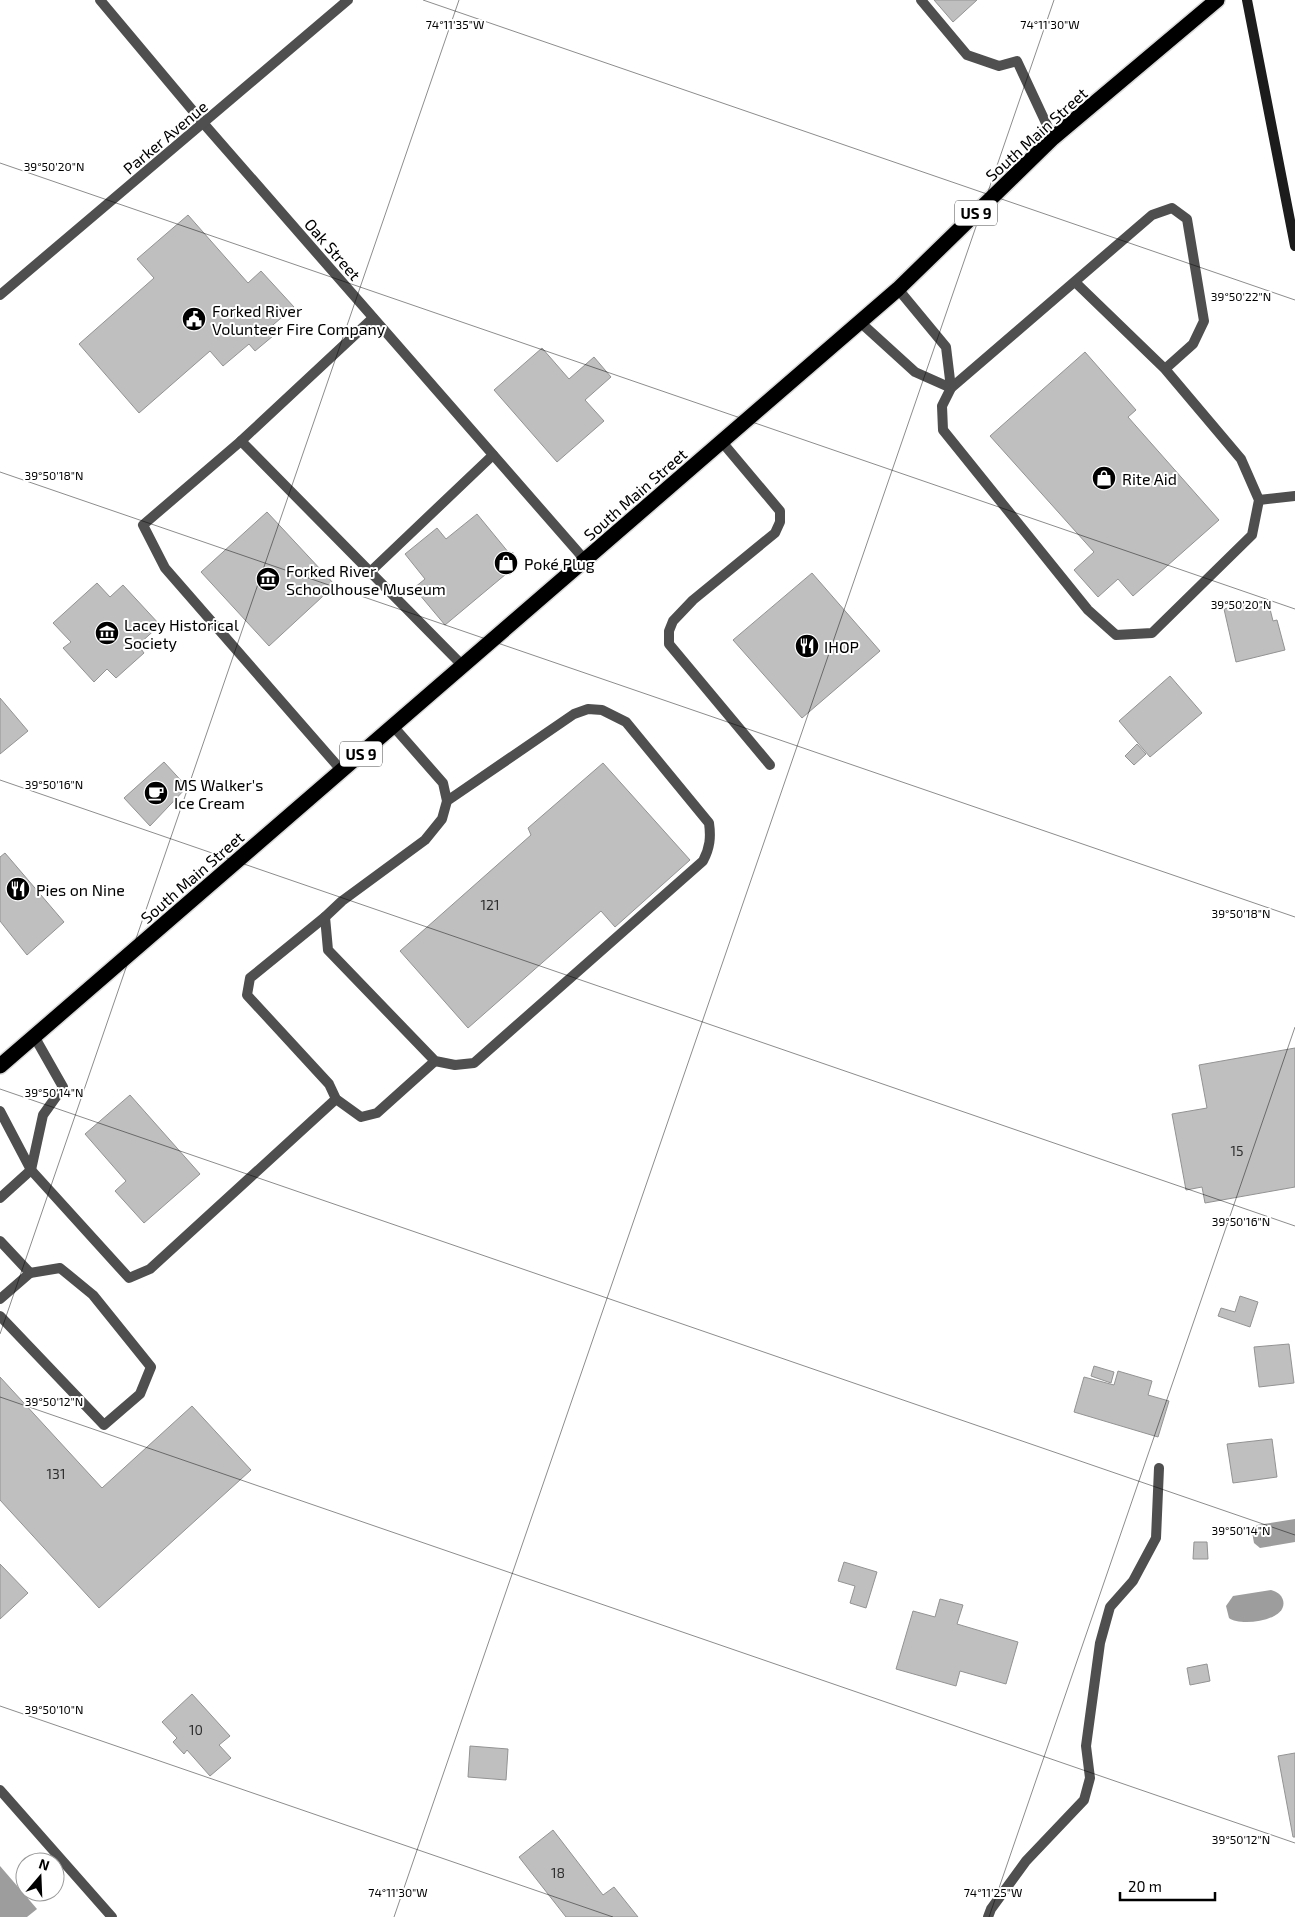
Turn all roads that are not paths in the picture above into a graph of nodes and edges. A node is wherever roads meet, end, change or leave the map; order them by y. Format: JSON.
{"nodes":[{"id":1,"x":100,"y":0,"type":"edge"},
{"id":2,"x":348,"y":0,"type":"edge"},
{"id":3,"x":921,"y":0,"type":"edge"},
{"id":4,"x":1217,"y":0,"type":"edge"},
{"id":5,"x":1246,"y":0,"type":"edge"},
{"id":6,"x":204,"y":124,"type":"junction"},
{"id":7,"x":1053,"y":138,"type":"junction"},
{"id":8,"x":1295,"y":246,"type":"edge"},
{"id":9,"x":1075,"y":282,"type":"junction"},
{"id":10,"x":898,"y":289,"type":"junction"},
{"id":11,"x":0,"y":294,"type":"edge"},
{"id":12,"x":373,"y":318,"type":"junction"},
{"id":13,"x":860,"y":322,"type":"junction"},
{"id":14,"x":1165,"y":368,"type":"junction"},
{"id":15,"x":951,"y":388,"type":"junction"},
{"id":16,"x":241,"y":441,"type":"junction"},
{"id":17,"x":722,"y":442,"type":"junction"},
{"id":18,"x":493,"y":455,"type":"junction"},
{"id":19,"x":1295,"y":496,"type":"edge"},
{"id":20,"x":1259,"y":500,"type":"junction"},
{"id":21,"x":585,"y":560,"type":"junction"},
{"id":22,"x":370,"y":572,"type":"junction"},
{"id":23,"x":463,"y":666,"type":"junction"},
{"id":24,"x":393,"y":726,"type":"junction"},
{"id":25,"x":770,"y":765,"type":"dead end"},
{"id":26,"x":342,"y":770,"type":"junction"},
{"id":27,"x":448,"y":801,"type":"junction"},
{"id":28,"x":325,"y":917,"type":"junction"},
{"id":29,"x":34,"y":1036,"type":"junction"},
{"id":30,"x":435,"y":1061,"type":"junction"},
{"id":31,"x":0,"y":1066,"type":"edge"},
{"id":32,"x":336,"y":1099,"type":"junction"},
{"id":33,"x":0,"y":1111,"type":"edge"},
{"id":34,"x":31,"y":1170,"type":"junction"},
{"id":35,"x":0,"y":1198,"type":"edge"},
{"id":36,"x":0,"y":1241,"type":"edge"},
{"id":37,"x":30,"y":1273,"type":"junction"},
{"id":38,"x":0,"y":1299,"type":"edge"},
{"id":39,"x":0,"y":1316,"type":"edge"},
{"id":40,"x":1159,"y":1468,"type":"dead end"},
{"id":41,"x":0,"y":1790,"type":"edge"},
{"id":42,"x":112,"y":1917,"type":"edge"},
{"id":43,"x":988,"y":1917,"type":"edge"}],
"edges":[{"from":1,"to":6,"type":"street","name":"Oak Street"},
{"from":2,"to":6,"type":"street","name":"Parker Avenue"},
{"from":3,"to":7,"type":"street"},
{"from":4,"to":7,"type":"highway","name":"South Main Street","number":"US 9"},
{"from":5,"to":8,"type":"street"},
{"from":6,"to":11,"type":"street","name":"Parker Avenue"},
{"from":6,"to":12,"type":"street","name":"Oak Street"},
{"from":7,"to":10,"type":"highway","name":"South Main Street","number":"US 9"},
{"from":9,"to":14,"type":"street"},
{"from":9,"to":14,"type":"street"},
{"from":9,"to":15,"type":"street"},
{"from":10,"to":13,"type":"highway","name":"South Main Street","number":"US 9"},
{"from":10,"to":15,"type":"street"},
{"from":12,"to":16,"type":"street"},
{"from":12,"to":18,"type":"street","name":"Oak Street"},
{"from":13,"to":15,"type":"street"},
{"from":13,"to":17,"type":"highway","name":"South Main Street","number":"US 9"},
{"from":14,"to":20,"type":"street"},
{"from":15,"to":20,"type":"street"},
{"from":16,"to":22,"type":"street"},
{"from":16,"to":26,"type":"street"},
{"from":17,"to":21,"type":"highway","name":"South Main Street","number":"US 9"},
{"from":17,"to":25,"type":"street"},
{"from":18,"to":21,"type":"street","name":"Oak Street"},
{"from":18,"to":22,"type":"street"},
{"from":19,"to":20,"type":"street"},
{"from":21,"to":23,"type":"highway","name":"South Main Street","number":"US 9"},
{"from":22,"to":23,"type":"street"},
{"from":23,"to":24,"type":"highway","name":"South Main Street","number":"US 9"},
{"from":24,"to":26,"type":"highway","name":"South Main Street","number":"US 9"},
{"from":24,"to":27,"type":"street"},
{"from":26,"to":29,"type":"highway","name":"South Main Street","number":"US 9"},
{"from":27,"to":28,"type":"street"},
{"from":27,"to":30,"type":"street"},
{"from":28,"to":30,"type":"street"},
{"from":28,"to":32,"type":"street"},
{"from":29,"to":31,"type":"highway","name":"South Main Street","number":"US 9"},
{"from":29,"to":34,"type":"street"},
{"from":30,"to":32,"type":"street"},
{"from":32,"to":34,"type":"street"},
{"from":33,"to":34,"type":"street"},
{"from":34,"to":35,"type":"street"},
{"from":36,"to":37,"type":"street"},
{"from":37,"to":38,"type":"street"},
{"from":37,"to":39,"type":"street"},
{"from":40,"to":43,"type":"street"},
{"from":41,"to":42,"type":"street"}]}
